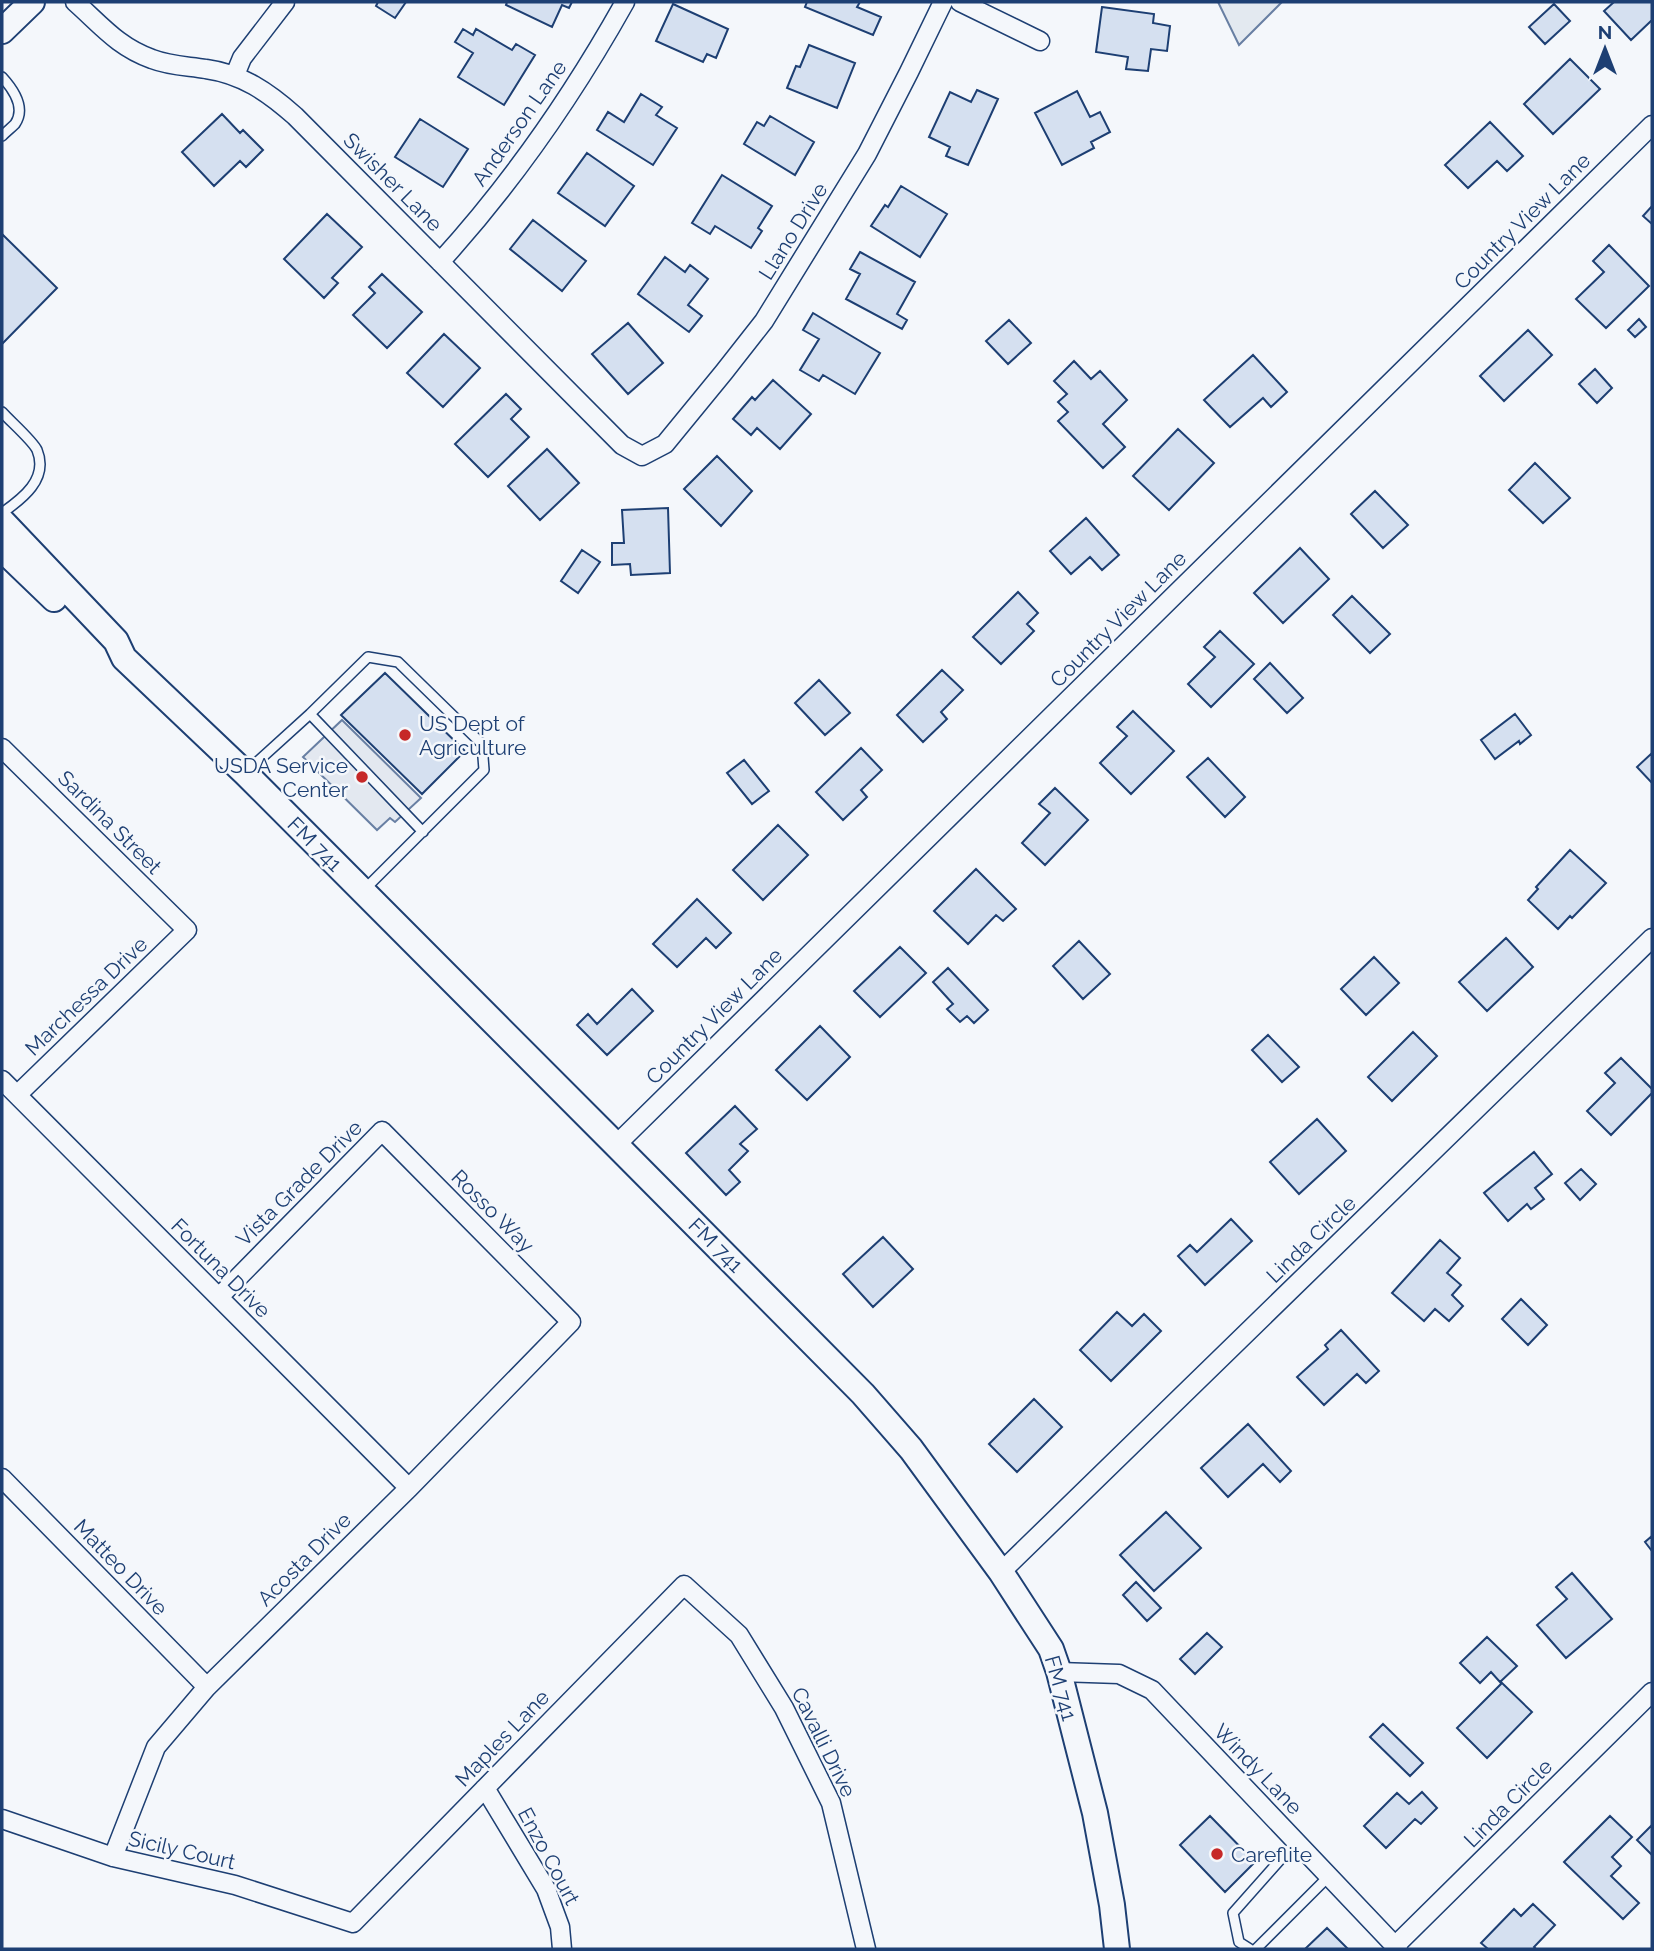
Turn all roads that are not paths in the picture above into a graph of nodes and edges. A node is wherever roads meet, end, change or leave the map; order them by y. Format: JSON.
{"nodes":[{"id":1,"x":32,"y":2,"type":"edge"},
{"id":2,"x":75,"y":2,"type":"edge"},
{"id":3,"x":285,"y":2,"type":"edge"},
{"id":4,"x":625,"y":2,"type":"edge"},
{"id":5,"x":943,"y":2,"type":"edge"},
{"id":6,"x":960,"y":2,"type":"edge"},
{"id":7,"x":2,"y":30,"type":"edge"},
{"id":8,"x":1040,"y":41,"type":"dead end"},
{"id":9,"x":235,"y":75,"type":"junction"},
{"id":10,"x":2,"y":77,"type":"edge"},
{"id":11,"x":1652,"y":125,"type":"edge"},
{"id":12,"x":2,"y":136,"type":"edge"},
{"id":13,"x":440,"y":262,"type":"junction"},
{"id":14,"x":2,"y":412,"type":"edge"},
{"id":15,"x":642,"y":456,"type":"joint"},
{"id":16,"x":2,"y":513,"type":"edge"},
{"id":17,"x":2,"y":521,"type":"edge"},
{"id":18,"x":2,"y":549,"type":"edge"},
{"id":19,"x":124,"y":657,"type":"junction"},
{"id":20,"x":310,"y":714,"type":"junction"},
{"id":21,"x":2,"y":748,"type":"edge"},
{"id":22,"x":245,"y":774,"type":"junction"},
{"id":23,"x":423,"y":832,"type":"junction"},
{"id":24,"x":362,"y":891,"type":"junction"},
{"id":25,"x":187,"y":930,"type":"joint"},
{"id":26,"x":1652,"y":937,"type":"edge"},
{"id":27,"x":2,"y":1080,"type":"edge"},
{"id":28,"x":17,"y":1095,"type":"junction"},
{"id":29,"x":382,"y":1131,"type":"joint"},
{"id":30,"x":616,"y":1145,"type":"junction"},
{"id":31,"x":219,"y":1297,"type":"junction"},
{"id":32,"x":570,"y":1322,"type":"joint"},
{"id":33,"x":2,"y":1478,"type":"edge"},
{"id":34,"x":409,"y":1488,"type":"junction"},
{"id":35,"x":1001,"y":1572,"type":"junction"},
{"id":36,"x":684,"y":1585,"type":"joint"},
{"id":37,"x":1059,"y":1672,"type":"junction"},
{"id":38,"x":207,"y":1687,"type":"junction"},
{"id":39,"x":1652,"y":1692,"type":"edge"},
{"id":40,"x":485,"y":1788,"type":"junction"},
{"id":41,"x":2,"y":1819,"type":"edge"},
{"id":42,"x":1296,"y":1842,"type":"junction"},
{"id":43,"x":113,"y":1857,"type":"junction"},
{"id":44,"x":1329,"y":1876,"type":"junction"},
{"id":45,"x":353,"y":1923,"type":"joint"},
{"id":46,"x":1235,"y":1946,"type":"edge"},
{"id":47,"x":1397,"y":1948,"type":"edge"},
{"id":48,"x":562,"y":1949,"type":"edge"},
{"id":49,"x":866,"y":1949,"type":"edge"},
{"id":50,"x":1117,"y":1949,"type":"edge"},
{"id":51,"x":1250,"y":1949,"type":"edge"},
{"id":52,"x":1256,"y":1949,"type":"edge"}],
"edges":[{"from":1,"to":7,"type":"main road"},
{"from":2,"to":9,"type":"street","name":"Swisher Lane"},
{"from":3,"to":9,"type":"street"},
{"from":4,"to":13,"type":"street","name":"Anderson Lane"},
{"from":5,"to":15,"type":"street","name":"Llano Drive"},
{"from":6,"to":8,"type":"street"},
{"from":9,"to":13,"type":"street","name":"Swisher Lane"},
{"from":10,"to":12,"type":"lane"},
{"from":11,"to":30,"type":"street","name":"Country View Lane"},
{"from":13,"to":15,"type":"street","name":"Swisher Lane"},
{"from":14,"to":16,"type":"lane"},
{"from":17,"to":19,"type":"main road","name":"FM 741","number":"FM 741"},
{"from":18,"to":19,"type":"main road","name":"FM 741","number":"FM 741"},
{"from":19,"to":22,"type":"main road","name":"FM 741","number":"FM 741"},
{"from":20,"to":22,"type":"lane"},
{"from":20,"to":23,"type":"lane"},
{"from":20,"to":23,"type":"lane"},
{"from":21,"to":25,"type":"street","name":"Sardina Street"},
{"from":22,"to":24,"type":"main road","name":"FM 741","number":"FM 741"},
{"from":23,"to":24,"type":"lane"},
{"from":24,"to":30,"type":"main road","name":"FM 741","number":"FM 741"},
{"from":25,"to":28,"type":"street","name":"Marchessa Drive"},
{"from":26,"to":35,"type":"street","name":"Linda Circle"},
{"from":27,"to":28,"type":"street","name":"Fortuna Drive"},
{"from":28,"to":31,"type":"street","name":"Fortuna Drive"},
{"from":29,"to":31,"type":"street","name":"Vista Grade Drive"},
{"from":29,"to":32,"type":"street","name":"Rosso Way"},
{"from":30,"to":35,"type":"main road","name":"FM 741","number":"FM 741"},
{"from":31,"to":34,"type":"street","name":"Fortuna Drive"},
{"from":32,"to":34,"type":"street","name":"Acosta Drive"},
{"from":33,"to":38,"type":"street","name":"Matteo Drive"},
{"from":34,"to":38,"type":"street","name":"Acosta Drive"},
{"from":35,"to":37,"type":"main road","name":"FM 741","number":"FM 741"},
{"from":36,"to":40,"type":"street","name":"Maples Lane"},
{"from":36,"to":49,"type":"street","name":"Cavalli Drive"},
{"from":37,"to":42,"type":"street","name":"Windy Lane"},
{"from":37,"to":50,"type":"main road","name":"FM 741","number":"FM 741"},
{"from":38,"to":43,"type":"street","name":"Acosta Drive"},
{"from":39,"to":47,"type":"street","name":"Linda Circle"},
{"from":40,"to":45,"type":"street","name":"Maples Lane"},
{"from":40,"to":48,"type":"street","name":"Enzo Court"},
{"from":41,"to":43,"type":"street","name":"Sicily Court"},
{"from":42,"to":44,"type":"street","name":"Windy Lane"},
{"from":42,"to":46,"type":"lane"},
{"from":43,"to":45,"type":"street","name":"Sicily Court"},
{"from":44,"to":47,"type":"street","name":"Windy Lane"},
{"from":44,"to":52,"type":"lane"},
{"from":46,"to":51,"type":"lane"}]}
